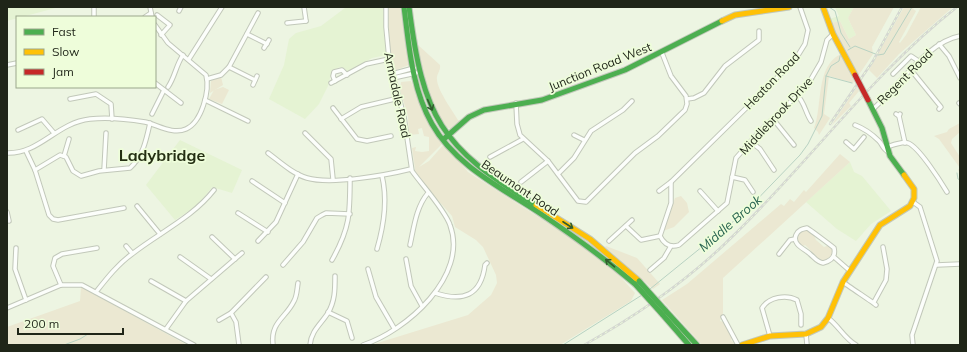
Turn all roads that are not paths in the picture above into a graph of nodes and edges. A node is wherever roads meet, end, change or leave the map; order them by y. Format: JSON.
{"nodes":[{"id":1,"x":150,"y":7,"type":"edge"},
{"id":2,"x":222,"y":7,"type":"edge"},
{"id":3,"x":304,"y":7,"type":"edge"},
{"id":4,"x":386,"y":7,"type":"edge"},
{"id":5,"x":404,"y":7,"type":"edge"},
{"id":6,"x":409,"y":7,"type":"edge"},
{"id":7,"x":788,"y":7,"type":"edge"},
{"id":8,"x":800,"y":7,"type":"edge"},
{"id":9,"x":823,"y":7,"type":"edge"},
{"id":10,"x":258,"y":13,"type":"dead end"},
{"id":11,"x":151,"y":15,"type":"edge"},
{"id":12,"x":157,"y":15,"type":"dead end"},
{"id":13,"x":287,"y":23,"type":"dead end"},
{"id":14,"x":156,"y":27,"type":"edge"},
{"id":15,"x":759,"y":31,"type":"dead end"},
{"id":16,"x":247,"y":34,"type":"junction"},
{"id":17,"x":833,"y":34,"type":"junction"},
{"id":18,"x":161,"y":35,"type":"junction"},
{"id":19,"x":960,"y":36,"type":"edge"},
{"id":20,"x":269,"y":40,"type":"dead end"},
{"id":21,"x":267,"y":44,"type":"junction"},
{"id":22,"x":940,"y":44,"type":"junction"},
{"id":23,"x":264,"y":48,"type":"dead end"},
{"id":24,"x":662,"y":53,"type":"junction"},
{"id":25,"x":183,"y":55,"type":"junction"},
{"id":26,"x":189,"y":59,"type":"junction"},
{"id":27,"x":389,"y":59,"type":"junction"},
{"id":28,"x":920,"y":62,"type":"junction"},
{"id":29,"x":229,"y":67,"type":"junction"},
{"id":30,"x":416,"y":70,"type":"junction"},
{"id":31,"x":911,"y":70,"type":"junction"},
{"id":32,"x":893,"y":74,"type":"dead end"},
{"id":33,"x":348,"y":75,"type":"junction"},
{"id":34,"x":393,"y":76,"type":"junction"},
{"id":35,"x":960,"y":78,"type":"edge"},
{"id":36,"x":207,"y":79,"type":"junction"},
{"id":37,"x":335,"y":81,"type":"junction"},
{"id":38,"x":331,"y":83,"type":"dead end"},
{"id":39,"x":156,"y":84,"type":"edge"},
{"id":40,"x":253,"y":84,"type":"dead end"},
{"id":41,"x":168,"y":87,"type":"dead end"},
{"id":42,"x":164,"y":90,"type":"junction"},
{"id":43,"x":797,"y":95,"type":"junction"},
{"id":44,"x":399,"y":98,"type":"junction"},
{"id":45,"x":687,"y":99,"type":"junction"},
{"id":46,"x":70,"y":100,"type":"dead end"},
{"id":47,"x":205,"y":100,"type":"junction"},
{"id":48,"x":632,"y":101,"type":"dead end"},
{"id":49,"x":181,"y":103,"type":"dead end"},
{"id":50,"x":516,"y":103,"type":"junction"},
{"id":51,"x":333,"y":108,"type":"dead end"},
{"id":52,"x":873,"y":109,"type":"junction"},
{"id":53,"x":939,"y":109,"type":"dead end"},
{"id":54,"x":152,"y":114,"type":"dead end"},
{"id":55,"x":898,"y":115,"type":"dead end"},
{"id":56,"x":112,"y":119,"type":"junction"},
{"id":57,"x":341,"y":119,"type":"junction"},
{"id":58,"x":773,"y":120,"type":"junction"},
{"id":59,"x":248,"y":121,"type":"dead end"},
{"id":60,"x":811,"y":121,"type":"dead end"},
{"id":61,"x":150,"y":123,"type":"junction"},
{"id":62,"x":855,"y":125,"type":"dead end"},
{"id":63,"x":18,"y":130,"type":"dead end"},
{"id":64,"x":54,"y":133,"type":"junction"},
{"id":65,"x":106,"y":133,"type":"dead end"},
{"id":66,"x":305,"y":133,"type":"dead end"},
{"id":67,"x":574,"y":135,"type":"dead end"},
{"id":68,"x":866,"y":135,"type":"junction"},
{"id":69,"x":391,"y":136,"type":"dead end"},
{"id":70,"x":445,"y":137,"type":"junction"},
{"id":71,"x":69,"y":138,"type":"dead end"},
{"id":72,"x":523,"y":139,"type":"junction"},
{"id":73,"x":584,"y":140,"type":"junction"},
{"id":74,"x":751,"y":142,"type":"junction"},
{"id":75,"x":846,"y":142,"type":"dead end"},
{"id":76,"x":905,"y":143,"type":"junction"},
{"id":77,"x":791,"y":144,"type":"dead end"},
{"id":78,"x":888,"y":149,"type":"junction"},
{"id":79,"x":26,"y":150,"type":"junction"},
{"id":80,"x":7,"y":153,"type":"edge"},
{"id":81,"x":268,"y":153,"type":"dead end"},
{"id":82,"x":64,"y":156,"type":"junction"},
{"id":83,"x":493,"y":156,"type":"dead end"},
{"id":84,"x":548,"y":161,"type":"junction"},
{"id":85,"x":411,"y":169,"type":"junction"},
{"id":86,"x":772,"y":169,"type":"dead end"},
{"id":87,"x":35,"y":170,"type":"junction"},
{"id":88,"x":104,"y":170,"type":"junction"},
{"id":89,"x":298,"y":174,"type":"junction"},
{"id":90,"x":558,"y":174,"type":"junction"},
{"id":91,"x":382,"y":176,"type":"junction"},
{"id":92,"x":732,"y":177,"type":"junction"},
{"id":93,"x":350,"y":178,"type":"junction"},
{"id":94,"x":333,"y":179,"type":"junction"},
{"id":95,"x":252,"y":181,"type":"dead end"},
{"id":96,"x":524,"y":181,"type":"dead end"},
{"id":97,"x":671,"y":182,"type":"junction"},
{"id":98,"x":214,"y":190,"type":"dead end"},
{"id":99,"x":659,"y":191,"type":"dead end"},
{"id":100,"x":700,"y":191,"type":"dead end"},
{"id":101,"x":753,"y":192,"type":"dead end"},
{"id":102,"x":947,"y":192,"type":"dead end"},
{"id":103,"x":428,"y":193,"type":"junction"},
{"id":104,"x":913,"y":202,"type":"junction"},
{"id":105,"x":285,"y":203,"type":"junction"},
{"id":106,"x":137,"y":206,"type":"dead end"},
{"id":107,"x":124,"y":208,"type":"dead end"},
{"id":108,"x":7,"y":212,"type":"edge"},
{"id":109,"x":718,"y":212,"type":"junction"},
{"id":110,"x":238,"y":213,"type":"dead end"},
{"id":111,"x":350,"y":214,"type":"junction"},
{"id":112,"x":632,"y":220,"type":"dead end"},
{"id":113,"x":9,"y":221,"type":"dead end"},
{"id":114,"x":626,"y":226,"type":"junction"},
{"id":115,"x":268,"y":232,"type":"junction"},
{"id":116,"x":160,"y":234,"type":"junction"},
{"id":117,"x":660,"y":236,"type":"junction"},
{"id":118,"x":212,"y":238,"type":"dead end"},
{"id":119,"x":795,"y":239,"type":"junction"},
{"id":120,"x":611,"y":240,"type":"dead end"},
{"id":121,"x":258,"y":241,"type":"dead end"},
{"id":122,"x":410,"y":245,"type":"dead end"},
{"id":123,"x":126,"y":246,"type":"dead end"},
{"id":124,"x":671,"y":246,"type":"junction"},
{"id":125,"x":883,"y":247,"type":"dead end"},
{"id":126,"x":16,"y":248,"type":"dead end"},
{"id":127,"x":97,"y":248,"type":"dead end"},
{"id":128,"x":376,"y":249,"type":"dead end"},
{"id":129,"x":779,"y":251,"type":"dead end"},
{"id":130,"x":132,"y":253,"type":"junction"},
{"id":131,"x":242,"y":253,"type":"dead end"},
{"id":132,"x":834,"y":257,"type":"junction"},
{"id":133,"x":180,"y":258,"type":"dead end"},
{"id":134,"x":235,"y":259,"type":"junction"},
{"id":135,"x":406,"y":259,"type":"dead end"},
{"id":136,"x":332,"y":260,"type":"dead end"},
{"id":137,"x":487,"y":263,"type":"dead end"},
{"id":138,"x":960,"y":264,"type":"edge"},
{"id":139,"x":283,"y":265,"type":"dead end"},
{"id":140,"x":937,"y":265,"type":"junction"},
{"id":141,"x":368,"y":269,"type":"dead end"},
{"id":142,"x":650,"y":270,"type":"dead end"},
{"id":143,"x":850,"y":271,"type":"junction"},
{"id":144,"x":334,"y":276,"type":"dead end"},
{"id":145,"x":266,"y":277,"type":"dead end"},
{"id":146,"x":211,"y":279,"type":"junction"},
{"id":147,"x":151,"y":281,"type":"dead end"},
{"id":148,"x":843,"y":282,"type":"junction"},
{"id":149,"x":298,"y":283,"type":"dead end"},
{"id":150,"x":61,"y":286,"type":"junction"},
{"id":151,"x":96,"y":292,"type":"junction"},
{"id":152,"x":435,"y":294,"type":"junction"},
{"id":153,"x":26,"y":300,"type":"junction"},
{"id":154,"x":186,"y":301,"type":"junction"},
{"id":155,"x":758,"y":304,"type":"dead end"},
{"id":156,"x":422,"y":306,"type":"junction"},
{"id":157,"x":763,"y":306,"type":"junction"},
{"id":158,"x":7,"y":308,"type":"edge"},
{"id":159,"x":328,"y":312,"type":"junction"},
{"id":160,"x":664,"y":312,"type":"junction"},
{"id":161,"x":231,"y":313,"type":"junction"},
{"id":162,"x":723,"y":317,"type":"dead end"},
{"id":163,"x":828,"y":318,"type":"junction"},
{"id":164,"x":219,"y":320,"type":"dead end"},
{"id":165,"x":801,"y":325,"type":"dead end"},
{"id":166,"x":394,"y":328,"type":"junction"},
{"id":167,"x":166,"y":330,"type":"junction"},
{"id":168,"x":806,"y":334,"type":"junction"},
{"id":169,"x":770,"y":336,"type":"junction"},
{"id":170,"x":352,"y":338,"type":"dead end"},
{"id":171,"x":752,"y":343,"type":"edge"},
{"id":172,"x":194,"y":345,"type":"edge"},
{"id":173,"x":239,"y":345,"type":"edge"},
{"id":174,"x":273,"y":345,"type":"edge"},
{"id":175,"x":310,"y":345,"type":"edge"},
{"id":176,"x":363,"y":345,"type":"edge"},
{"id":177,"x":689,"y":345,"type":"edge"},
{"id":178,"x":696,"y":345,"type":"edge"},
{"id":179,"x":738,"y":345,"type":"edge"},
{"id":180,"x":742,"y":345,"type":"edge"},
{"id":181,"x":807,"y":345,"type":"edge"},
{"id":182,"x":856,"y":345,"type":"edge"},
{"id":183,"x":913,"y":345,"type":"edge"}],
"edges":[{"from":1,"to":11,"type":"street"},
{"from":2,"to":26,"type":"street"},
{"from":3,"to":13,"type":"street"},
{"from":4,"to":27,"type":"street","name":"Armadale Road"},
{"from":5,"to":30,"type":"main road","name":"Beaumont Road"},
{"from":6,"to":30,"type":"main road","name":"Beaumont Road"},
{"from":7,"to":24,"type":"main road","name":"Junction Road West"},
{"from":8,"to":97,"type":"street","name":"Heaton Road"},
{"from":9,"to":17,"type":"main road"},
{"from":10,"to":16,"type":"street"},
{"from":12,"to":18,"type":"street"},
{"from":14,"to":18,"type":"street"},
{"from":15,"to":45,"type":"street"},
{"from":16,"to":21,"type":"street"},
{"from":16,"to":29,"type":"street"},
{"from":17,"to":43,"type":"street","name":"Middlebrook Drive"},
{"from":17,"to":52,"type":"main road","bridge":true},
{"from":18,"to":25,"type":"street"},
{"from":19,"to":22,"type":"street","name":"Regent Road"},
{"from":20,"to":21,"type":"street"},
{"from":21,"to":23,"type":"street"},
{"from":22,"to":28,"type":"street","name":"Regent Road"},
{"from":22,"to":35,"type":"street"},
{"from":24,"to":45,"type":"street"},
{"from":24,"to":50,"type":"main road","name":"Junction Road West"},
{"from":25,"to":26,"type":"street"},
{"from":25,"to":41,"type":"street"},
{"from":26,"to":36,"type":"street"},
{"from":27,"to":33,"type":"street"},
{"from":27,"to":34,"type":"street","name":"Armadale Road"},
{"from":28,"to":31,"type":"street","name":"Regent Road"},
{"from":28,"to":32,"type":"street"},
{"from":29,"to":36,"type":"street"},
{"from":29,"to":40,"type":"street"},
{"from":30,"to":34,"type":"street"},
{"from":30,"to":70,"type":"main road","name":"Beaumont Road"},
{"from":31,"to":52,"type":"street","name":"Regent Road"},
{"from":31,"to":53,"type":"street"},
{"from":33,"to":37,"type":"street"},
{"from":33,"to":37,"type":"street"},
{"from":34,"to":44,"type":"street","name":"Armadale Road"},
{"from":36,"to":47,"type":"street"},
{"from":37,"to":38,"type":"street"},
{"from":39,"to":42,"type":"street"},
{"from":42,"to":49,"type":"street"},
{"from":42,"to":54,"type":"street"},
{"from":43,"to":58,"type":"street","name":"Middlebrook Drive"},
{"from":43,"to":60,"type":"street"},
{"from":44,"to":57,"type":"street"},
{"from":44,"to":85,"type":"street","name":"Armadale Road"},
{"from":45,"to":90,"type":"street"},
{"from":46,"to":56,"type":"street"},
{"from":47,"to":59,"type":"street"},
{"from":47,"to":61,"type":"street"},
{"from":48,"to":73,"type":"street"},
{"from":50,"to":70,"type":"main road","name":"Junction Road West"},
{"from":50,"to":72,"type":"street"},
{"from":51,"to":57,"type":"street"},
{"from":52,"to":78,"type":"main road"},
{"from":55,"to":76,"type":"street"},
{"from":56,"to":61,"type":"street"},
{"from":56,"to":64,"type":"street"},
{"from":57,"to":69,"type":"street"},
{"from":58,"to":74,"type":"street","name":"Middlebrook Drive"},
{"from":58,"to":77,"type":"street"},
{"from":61,"to":88,"type":"street"},
{"from":62,"to":68,"type":"street"},
{"from":63,"to":64,"type":"street"},
{"from":64,"to":79,"type":"street"},
{"from":65,"to":88,"type":"street"},
{"from":66,"to":94,"type":"street"},
{"from":67,"to":73,"type":"street"},
{"from":68,"to":75,"type":"street"},
{"from":68,"to":78,"type":"street"},
{"from":70,"to":160,"type":"main road","name":"Beaumont Road","bridge":true},
{"from":71,"to":82,"type":"street"},
{"from":72,"to":83,"type":"street"},
{"from":72,"to":84,"type":"street"},
{"from":73,"to":90,"type":"street"},
{"from":74,"to":86,"type":"street"},
{"from":74,"to":92,"type":"street","name":"Middlebrook Drive"},
{"from":76,"to":78,"type":"street"},
{"from":76,"to":102,"type":"street"},
{"from":78,"to":104,"type":"main road"},
{"from":79,"to":80,"type":"street"},
{"from":79,"to":87,"type":"street"},
{"from":81,"to":89,"type":"street"},
{"from":82,"to":87,"type":"street"},
{"from":82,"to":88,"type":"street"},
{"from":84,"to":90,"type":"street"},
{"from":84,"to":96,"type":"street"},
{"from":85,"to":91,"type":"street"},
{"from":85,"to":103,"type":"street","name":"Armadale Road"},
{"from":87,"to":107,"type":"street"},
{"from":89,"to":94,"type":"street"},
{"from":89,"to":105,"type":"street"},
{"from":91,"to":93,"type":"street"},
{"from":91,"to":128,"type":"street"},
{"from":92,"to":101,"type":"street"},
{"from":92,"to":109,"type":"street","name":"Middlebrook Drive"},
{"from":93,"to":94,"type":"street"},
{"from":93,"to":111,"type":"street"},
{"from":95,"to":105,"type":"street"},
{"from":97,"to":99,"type":"street","name":"Heaton Road"},
{"from":97,"to":117,"type":"street"},
{"from":98,"to":116,"type":"street"},
{"from":100,"to":109,"type":"street"},
{"from":103,"to":122,"type":"street"},
{"from":103,"to":152,"type":"street","name":"Armadale Road"},
{"from":104,"to":140,"type":"street"},
{"from":104,"to":143,"type":"main road"},
{"from":105,"to":115,"type":"street"},
{"from":106,"to":116,"type":"street"},
{"from":108,"to":113,"type":"street"},
{"from":109,"to":124,"type":"street","name":"Middlebrook Drive"},
{"from":110,"to":115,"type":"street"},
{"from":111,"to":136,"type":"street"},
{"from":111,"to":139,"type":"street"},
{"from":112,"to":114,"type":"street"},
{"from":114,"to":117,"type":"street"},
{"from":114,"to":120,"type":"street"},
{"from":115,"to":121,"type":"street"},
{"from":116,"to":130,"type":"street"},
{"from":117,"to":124,"type":"street"},
{"from":118,"to":134,"type":"street"},
{"from":119,"to":129,"type":"street"},
{"from":119,"to":132,"type":"street"},
{"from":119,"to":132,"type":"street"},
{"from":123,"to":130,"type":"street"},
{"from":124,"to":142,"type":"street"},
{"from":125,"to":148,"type":"street"},
{"from":126,"to":153,"type":"street"},
{"from":127,"to":150,"type":"street"},
{"from":130,"to":151,"type":"street"},
{"from":131,"to":134,"type":"street"},
{"from":132,"to":143,"type":"street"},
{"from":133,"to":146,"type":"street"},
{"from":134,"to":146,"type":"street"},
{"from":135,"to":156,"type":"street"},
{"from":137,"to":152,"type":"street"},
{"from":138,"to":140,"type":"street"},
{"from":140,"to":183,"type":"street"},
{"from":141,"to":166,"type":"street"},
{"from":143,"to":148,"type":"main road"},
{"from":144,"to":159,"type":"street"},
{"from":145,"to":161,"type":"street"},
{"from":146,"to":154,"type":"street"},
{"from":147,"to":154,"type":"street"},
{"from":148,"to":163,"type":"main road"},
{"from":149,"to":174,"type":"street"},
{"from":150,"to":151,"type":"street"},
{"from":150,"to":153,"type":"street"},
{"from":151,"to":167,"type":"street"},
{"from":152,"to":156,"type":"street","name":"Armadale Road"},
{"from":153,"to":158,"type":"street"},
{"from":154,"to":167,"type":"street"},
{"from":155,"to":157,"type":"street"},
{"from":156,"to":166,"type":"street","name":"Armadale Road"},
{"from":157,"to":165,"type":"street"},
{"from":157,"to":169,"type":"street"},
{"from":159,"to":170,"type":"street"},
{"from":159,"to":175,"type":"street"},
{"from":160,"to":177,"type":"main road","name":"Beaumont Road"},
{"from":160,"to":178,"type":"main road","name":"Beaumont Road"},
{"from":161,"to":164,"type":"street"},
{"from":161,"to":173,"type":"street"},
{"from":162,"to":179,"type":"street"},
{"from":163,"to":168,"type":"main road"},
{"from":163,"to":182,"type":"street"},
{"from":166,"to":176,"type":"street","name":"Armadale Road"},
{"from":167,"to":172,"type":"street"},
{"from":168,"to":169,"type":"main road"},
{"from":168,"to":181,"type":"street"},
{"from":169,"to":171,"type":"main road"},
{"from":171,"to":180,"type":"main road"}]}
